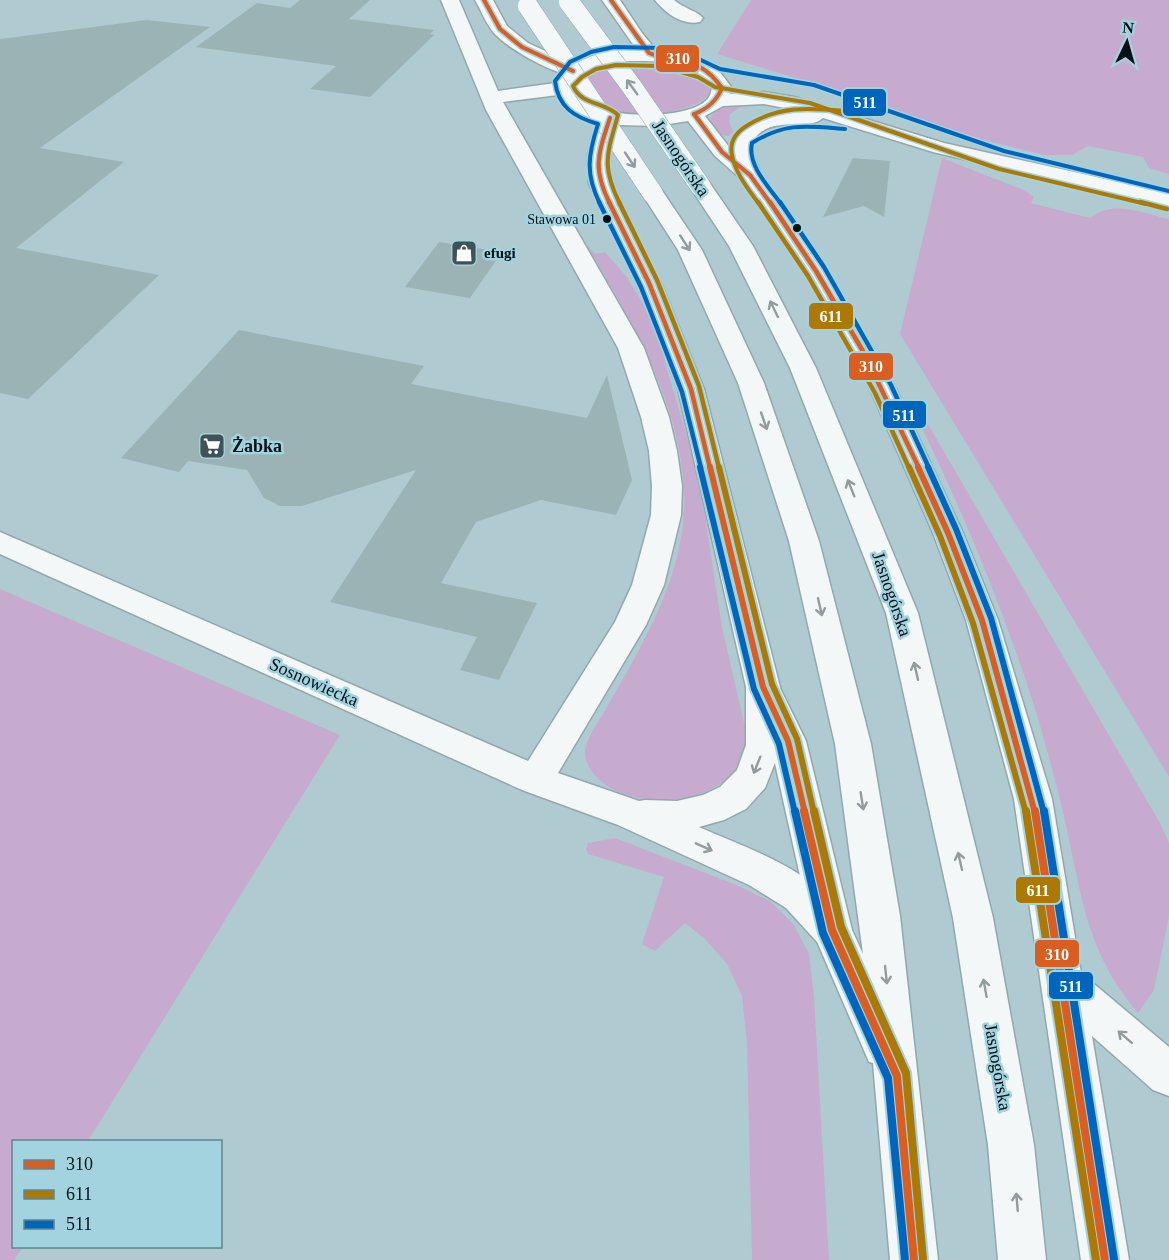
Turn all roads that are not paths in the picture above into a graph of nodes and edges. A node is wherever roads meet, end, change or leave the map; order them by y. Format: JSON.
{"nodes":[{"id":1,"x":484,"y":0,"type":"edge"},
{"id":2,"x":611,"y":0,"type":"edge"},
{"id":3,"x":664,"y":0,"type":"edge"},
{"id":4,"x":444,"y":1,"type":"edge"},
{"id":5,"x":568,"y":1,"type":"edge"},
{"id":6,"x":526,"y":3,"type":"edge"},
{"id":7,"x":694,"y":18,"type":"dead end"},
{"id":8,"x":651,"y":55,"type":"junction"},
{"id":9,"x":573,"y":71,"type":"junction"},
{"id":10,"x":717,"y":78,"type":"junction"},
{"id":11,"x":567,"y":94,"type":"junction"},
{"id":12,"x":718,"y":100,"type":"junction"},
{"id":13,"x":493,"y":104,"type":"junction"},
{"id":14,"x":694,"y":114,"type":"junction"},
{"id":15,"x":610,"y":118,"type":"junction"},
{"id":16,"x":843,"y":119,"type":"junction"},
{"id":17,"x":1001,"y":160,"type":"junction"},
{"id":18,"x":750,"y":175,"type":"junction"},
{"id":19,"x":1169,"y":200,"type":"edge"},
{"id":20,"x":0,"y":542,"type":"edge"},
{"id":21,"x":763,"y":687,"type":"junction"},
{"id":22,"x":536,"y":780,"type":"junction"},
{"id":23,"x":631,"y":814,"type":"junction"},
{"id":24,"x":832,"y":930,"type":"junction"},
{"id":25,"x":1062,"y":983,"type":"junction"},
{"id":26,"x":1169,"y":1075,"type":"edge"},
{"id":27,"x":897,"y":1076,"type":"junction"},
{"id":28,"x":914,"y":1260,"type":"edge"},
{"id":29,"x":1022,"y":1260,"type":"edge"},
{"id":30,"x":1105,"y":1260,"type":"edge"}],
"edges":[{"from":1,"to":9,"type":"street"},
{"from":2,"to":8,"type":"street"},
{"from":3,"to":7,"type":"street"},
{"from":4,"to":13,"type":"street"},
{"from":29,"to":5,"type":"street","name":"Jasnogórska","one_way":true,"bridge":true},
{"from":6,"to":27,"type":"street","one_way":true,"bridge":true},
{"from":8,"to":9,"type":"street"},
{"from":8,"to":10,"type":"street"},
{"from":9,"to":11,"type":"street"},
{"from":10,"to":12,"type":"street"},
{"from":10,"to":17,"type":"street"},
{"from":11,"to":13,"type":"street"},
{"from":11,"to":15,"type":"street"},
{"from":12,"to":14,"type":"street"},
{"from":12,"to":16,"type":"street"},
{"from":13,"to":22,"type":"street"},
{"from":14,"to":15,"type":"street"},
{"from":14,"to":18,"type":"street","name":"Jasnogórska"},
{"from":15,"to":21,"type":"street"},
{"from":16,"to":17,"type":"street"},
{"from":16,"to":18,"type":"street"},
{"from":17,"to":19,"type":"street"},
{"from":18,"to":25,"type":"street","name":"Jasnogórska"},
{"from":20,"to":22,"type":"street","name":"Sosnowiecka"},
{"from":21,"to":23,"type":"street","name":"Sosnowiecka","one_way":true},
{"from":21,"to":24,"type":"street"},
{"from":22,"to":23,"type":"street","name":"Sosnowiecka"},
{"from":23,"to":24,"type":"street","name":"Sosnowiecka","one_way":true},
{"from":24,"to":27,"type":"street"},
{"from":26,"to":25,"type":"street","one_way":true},
{"from":25,"to":30,"type":"street","name":"Jasnogórska"},
{"from":27,"to":28,"type":"street"}]}
